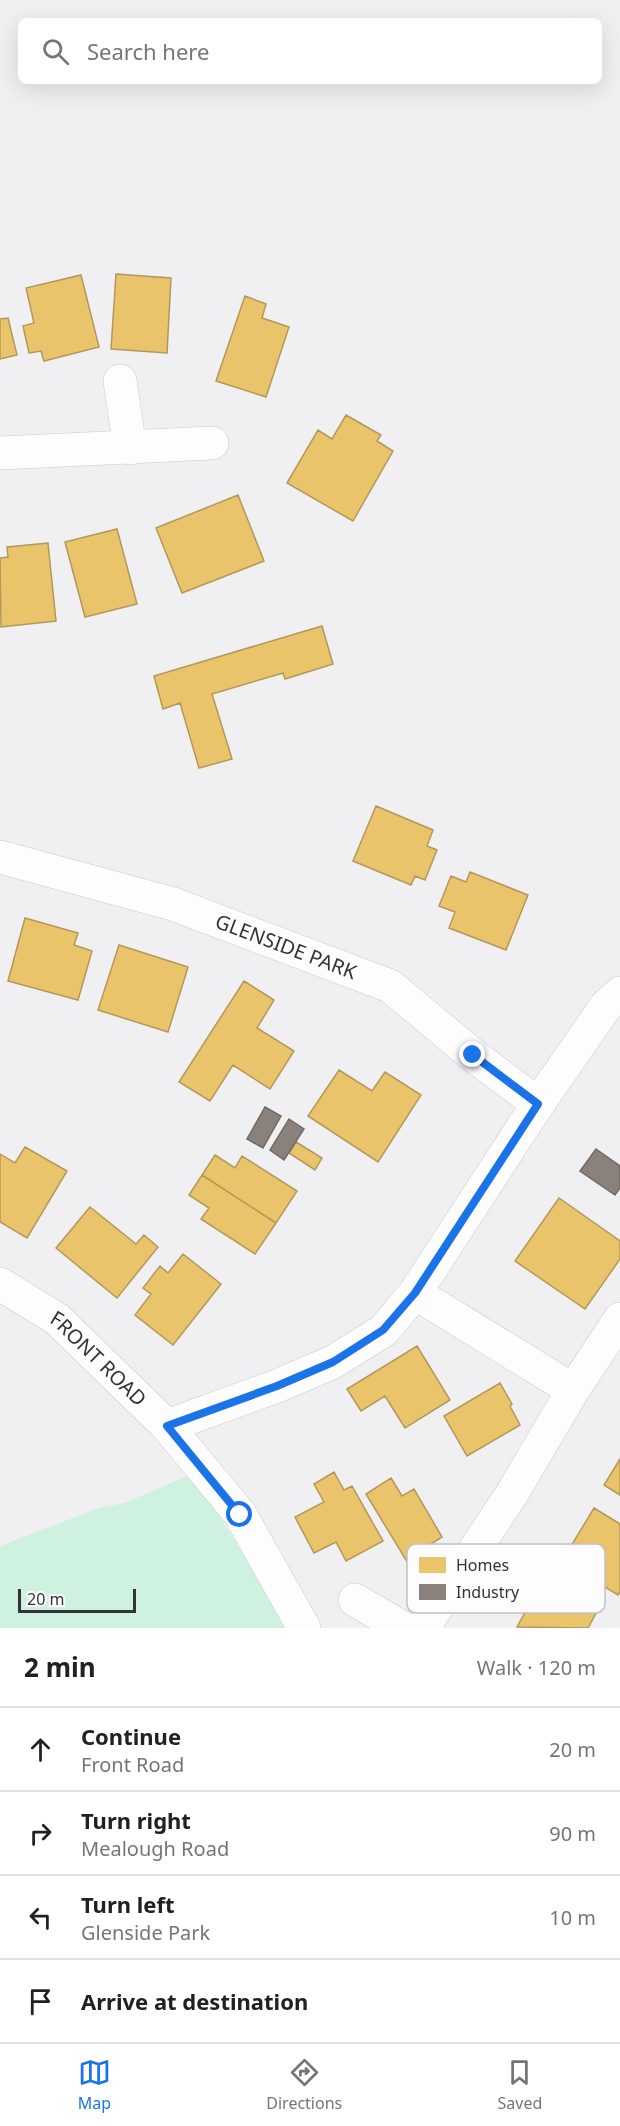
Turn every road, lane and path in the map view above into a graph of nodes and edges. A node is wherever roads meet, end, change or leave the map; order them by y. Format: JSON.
{"nodes":[{"id":1,"x":120,"y":381,"type":"dead end"},
{"id":2,"x":212,"y":443,"type":"dead end"},
{"id":3,"x":130,"y":448,"type":"junction"},
{"id":4,"x":0,"y":453,"type":"edge"},
{"id":5,"x":0,"y":857,"type":"edge"},
{"id":6,"x":620,"y":993,"type":"edge"},
{"id":7,"x":538,"y":1104,"type":"junction"},
{"id":8,"x":0,"y":1284,"type":"edge"},
{"id":9,"x":415,"y":1293,"type":"junction"},
{"id":10,"x":620,"y":1319,"type":"edge"},
{"id":11,"x":573,"y":1390,"type":"junction"},
{"id":12,"x":167,"y":1426,"type":"junction"},
{"id":13,"x":479,"y":1544,"type":"edge"},
{"id":14,"x":355,"y":1600,"type":"dead end"},
{"id":15,"x":433,"y":1613,"type":"edge"},
{"id":16,"x":304,"y":1628,"type":"edge"},
{"id":17,"x":403,"y":1628,"type":"edge"},
{"id":18,"x":423,"y":1628,"type":"edge"}],
"edges":[{"from":1,"to":3,"type":"street"},
{"from":2,"to":3,"type":"street"},
{"from":3,"to":4,"type":"street"},
{"from":5,"to":7,"type":"street","name":"GLENSIDE PARK"},
{"from":6,"to":7,"type":"street"},
{"from":7,"to":9,"type":"street"},
{"from":8,"to":12,"type":"street","name":"FRONT ROAD"},
{"from":9,"to":11,"type":"street"},
{"from":9,"to":12,"type":"street"},
{"from":10,"to":11,"type":"street"},
{"from":11,"to":13,"type":"street"},
{"from":12,"to":16,"type":"street","name":"FRONT ROAD"},
{"from":14,"to":17,"type":"street"},
{"from":15,"to":18,"type":"street"}]}
